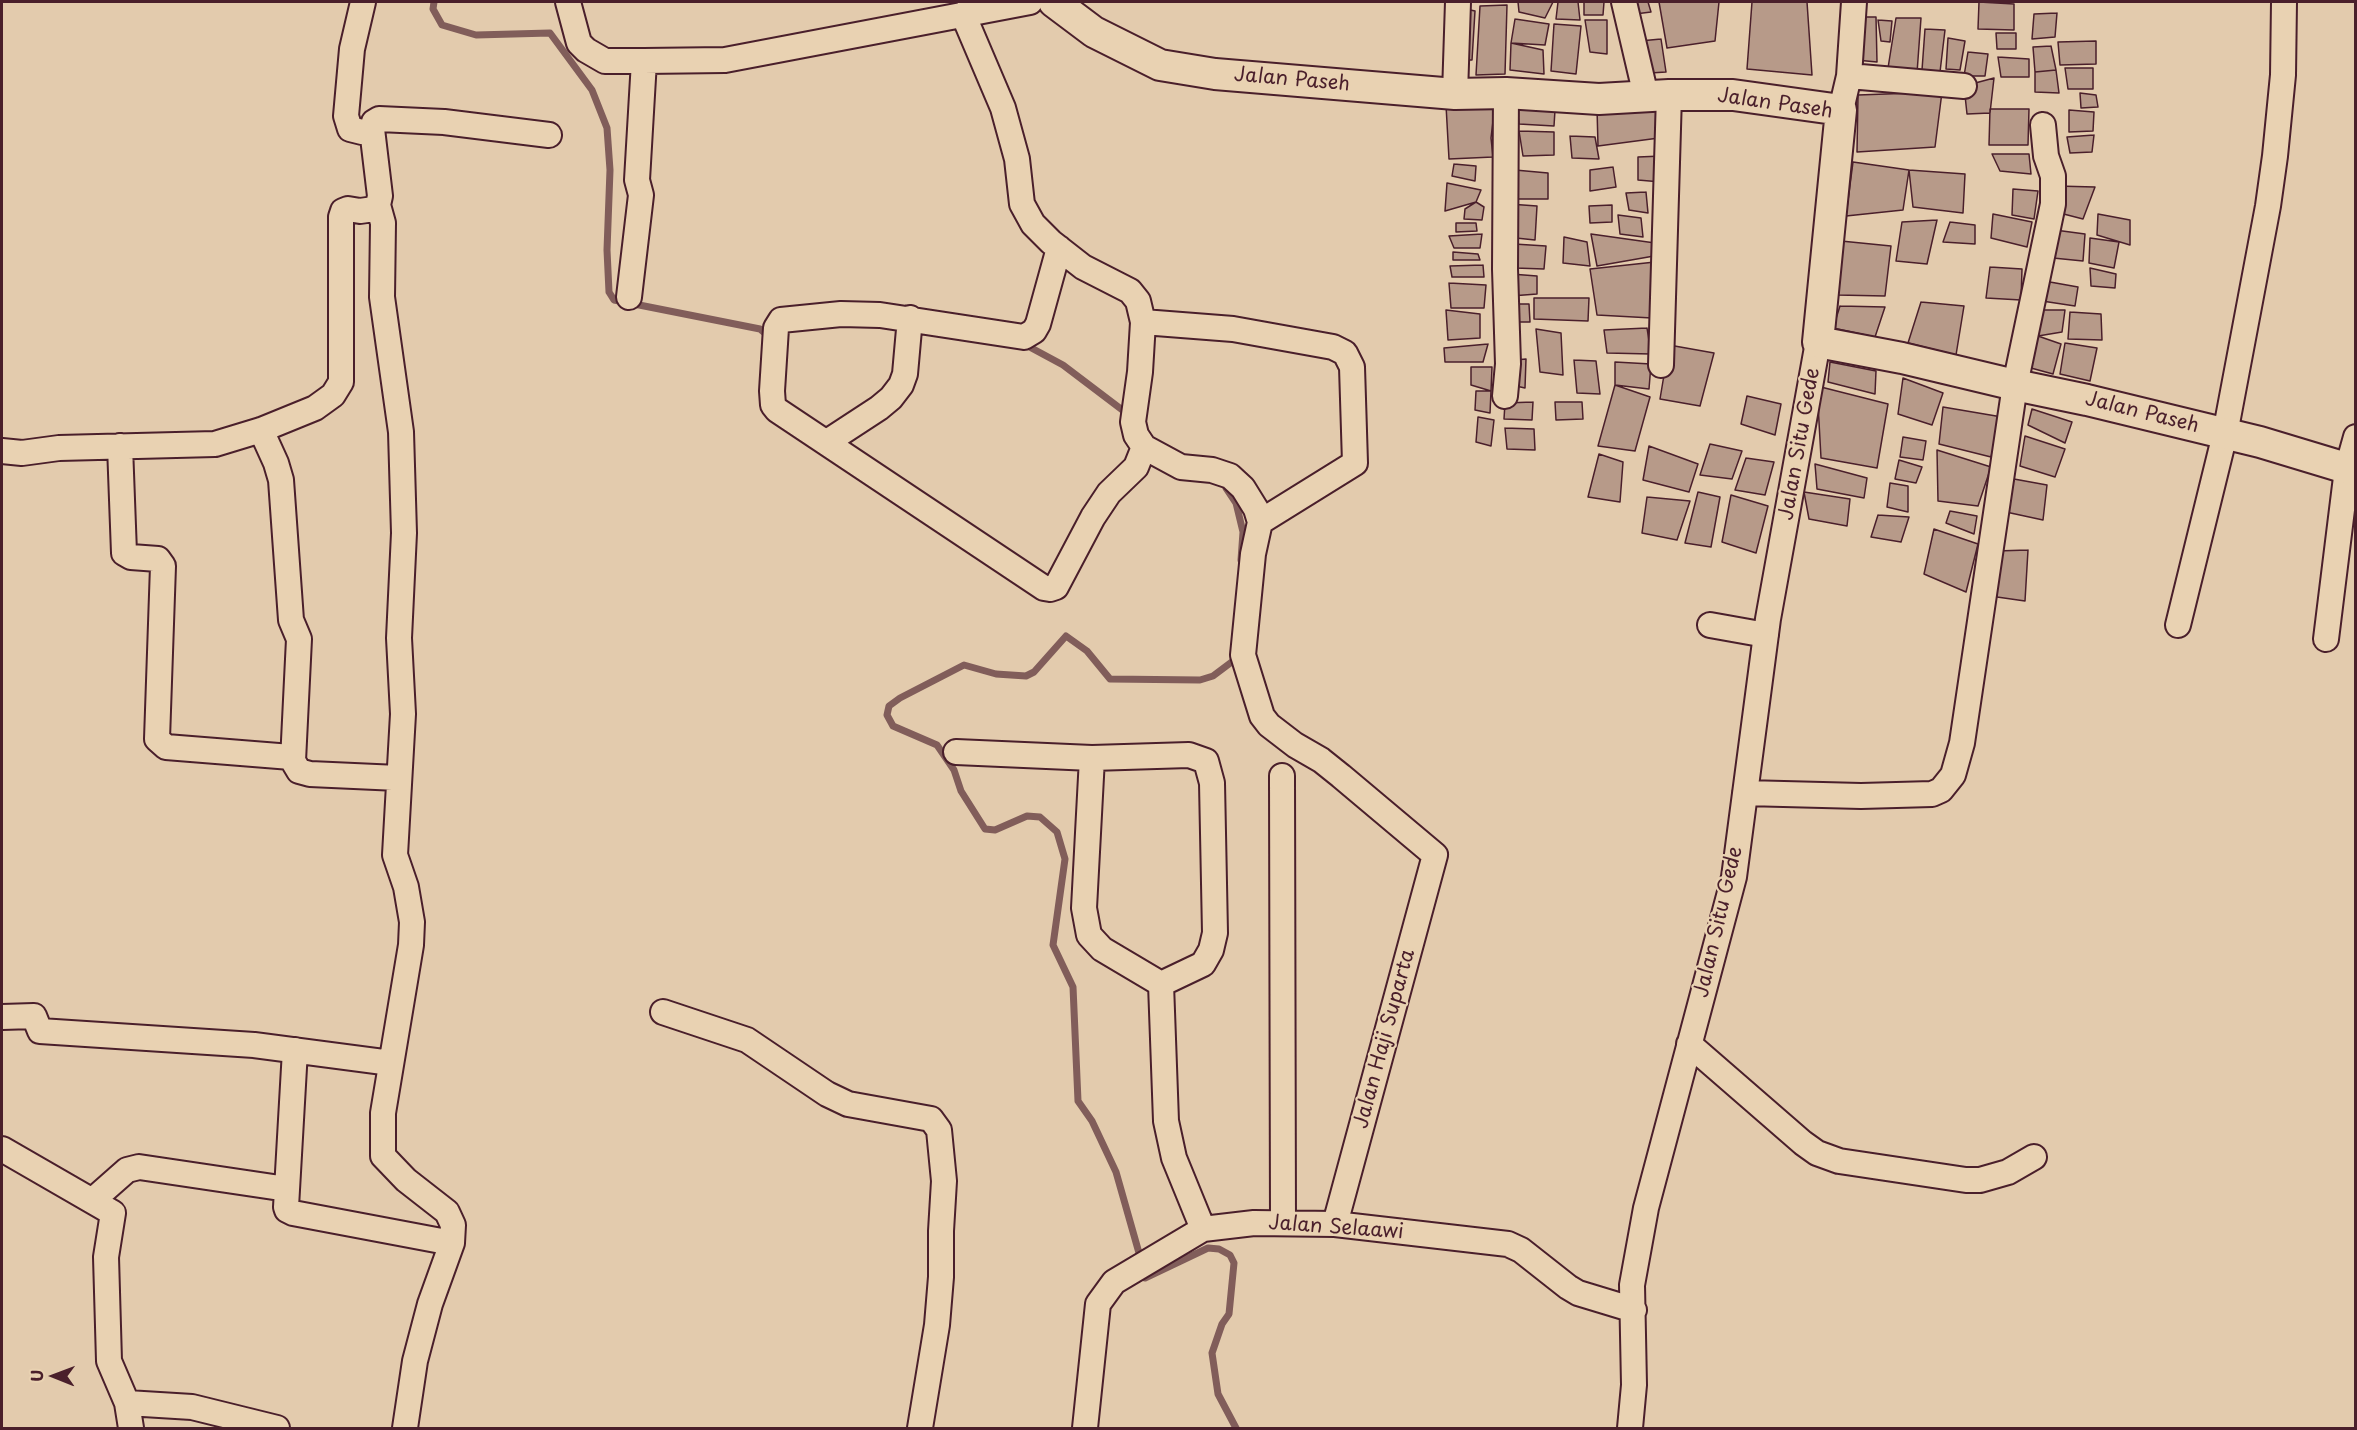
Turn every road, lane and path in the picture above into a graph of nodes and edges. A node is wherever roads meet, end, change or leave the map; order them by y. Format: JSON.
{"nodes":[{"id":1,"x":363,"y":2,"type":"edge"},
{"id":2,"x":568,"y":2,"type":"edge"},
{"id":3,"x":1030,"y":2,"type":"edge"},
{"id":4,"x":1054,"y":2,"type":"edge"},
{"id":5,"x":1458,"y":2,"type":"edge"},
{"id":6,"x":1624,"y":2,"type":"edge"},
{"id":7,"x":1854,"y":2,"type":"edge"},
{"id":8,"x":2284,"y":2,"type":"edge"},
{"id":9,"x":963,"y":14,"type":"junction"},
{"id":10,"x":644,"y":61,"type":"junction"},
{"id":11,"x":1849,"y":76,"type":"junction"},
{"id":12,"x":1964,"y":86,"type":"dead end"},
{"id":13,"x":1506,"y":93,"type":"junction"},
{"id":14,"x":1455,"y":94,"type":"junction"},
{"id":15,"x":1657,"y":96,"type":"junction"},
{"id":16,"x":1841,"y":110,"type":"junction"},
{"id":17,"x":2043,"y":125,"type":"dead end"},
{"id":18,"x":372,"y":129,"type":"junction"},
{"id":19,"x":549,"y":135,"type":"dead end"},
{"id":20,"x":378,"y":205,"type":"junction"},
{"id":21,"x":1059,"y":248,"type":"junction"},
{"id":22,"x":629,"y":297,"type":"dead end"},
{"id":23,"x":1143,"y":322,"type":"junction"},
{"id":24,"x":909,"y":324,"type":"junction"},
{"id":25,"x":1818,"y":342,"type":"junction"},
{"id":26,"x":1661,"y":365,"type":"dead end"},
{"id":27,"x":2015,"y":385,"type":"junction"},
{"id":28,"x":1505,"y":396,"type":"dead end"},
{"id":29,"x":261,"y":430,"type":"junction"},
{"id":30,"x":2225,"y":434,"type":"junction"},
{"id":31,"x":2355,"y":437,"type":"edge"},
{"id":32,"x":827,"y":442,"type":"junction"},
{"id":33,"x":120,"y":446,"type":"junction"},
{"id":34,"x":2,"y":451,"type":"edge"},
{"id":35,"x":1143,"y":453,"type":"junction"},
{"id":36,"x":2351,"y":470,"type":"edge"},
{"id":37,"x":1260,"y":522,"type":"junction"},
{"id":38,"x":1710,"y":625,"type":"dead end"},
{"id":39,"x":2178,"y":626,"type":"dead end"},
{"id":40,"x":1766,"y":635,"type":"junction"},
{"id":41,"x":2326,"y":639,"type":"dead end"},
{"id":42,"x":956,"y":752,"type":"dead end"},
{"id":43,"x":291,"y":757,"type":"junction"},
{"id":44,"x":1092,"y":758,"type":"junction"},
{"id":45,"x":1282,"y":776,"type":"dead end"},
{"id":46,"x":398,"y":778,"type":"junction"},
{"id":47,"x":1745,"y":794,"type":"junction"},
{"id":48,"x":1161,"y":984,"type":"junction"},
{"id":49,"x":663,"y":1012,"type":"dead end"},
{"id":50,"x":2,"y":1017,"type":"edge"},
{"id":51,"x":1689,"y":1044,"type":"junction"},
{"id":52,"x":295,"y":1050,"type":"junction"},
{"id":53,"x":391,"y":1063,"type":"junction"},
{"id":54,"x":2,"y":1149,"type":"edge"},
{"id":55,"x":2034,"y":1157,"type":"dead end"},
{"id":56,"x":287,"y":1189,"type":"junction"},
{"id":57,"x":93,"y":1200,"type":"junction"},
{"id":58,"x":1283,"y":1222,"type":"junction"},
{"id":59,"x":1335,"y":1224,"type":"junction"},
{"id":60,"x":1203,"y":1229,"type":"junction"},
{"id":61,"x":452,"y":1243,"type":"junction"},
{"id":62,"x":1634,"y":1310,"type":"junction"},
{"id":63,"x":127,"y":1403,"type":"junction"},
{"id":64,"x":131,"y":1428,"type":"edge"},
{"id":65,"x":277,"y":1428,"type":"edge"},
{"id":66,"x":405,"y":1428,"type":"edge"},
{"id":67,"x":920,"y":1428,"type":"edge"},
{"id":68,"x":1085,"y":1428,"type":"edge"},
{"id":69,"x":1630,"y":1428,"type":"edge"}],
"edges":[{"from":1,"to":18,"type":"street"},
{"from":2,"to":10,"type":"street"},
{"from":3,"to":9,"type":"street"},
{"from":4,"to":14,"type":"street","name":"Jalan Paseh"},
{"from":5,"to":14,"type":"street"},
{"from":6,"to":15,"type":"street"},
{"from":7,"to":11,"type":"street"},
{"from":8,"to":30,"type":"street"},
{"from":9,"to":10,"type":"street"},
{"from":9,"to":21,"type":"street"},
{"from":10,"to":22,"type":"street"},
{"from":11,"to":12,"type":"street"},
{"from":11,"to":16,"type":"street"},
{"from":13,"to":14,"type":"street","name":"Jalan Paseh"},
{"from":13,"to":15,"type":"street","name":"Jalan Paseh"},
{"from":13,"to":28,"type":"street"},
{"from":15,"to":16,"type":"street","name":"Jalan Paseh"},
{"from":15,"to":26,"type":"street"},
{"from":16,"to":25,"type":"street","name":"Jalan Paseh"},
{"from":17,"to":27,"type":"street"},
{"from":18,"to":19,"type":"street"},
{"from":18,"to":20,"type":"street"},
{"from":20,"to":29,"type":"street"},
{"from":20,"to":46,"type":"street"},
{"from":21,"to":23,"type":"street"},
{"from":21,"to":24,"type":"street"},
{"from":23,"to":35,"type":"street"},
{"from":23,"to":37,"type":"street"},
{"from":24,"to":32,"type":"street"},
{"from":24,"to":32,"type":"street"},
{"from":25,"to":27,"type":"street","name":"Jalan Paseh"},
{"from":25,"to":40,"type":"street","name":"Jalan Situ Gede"},
{"from":27,"to":30,"type":"street","name":"Jalan Paseh"},
{"from":27,"to":47,"type":"street"},
{"from":29,"to":33,"type":"street"},
{"from":29,"to":43,"type":"street"},
{"from":30,"to":36,"type":"street","name":"Jalan Paseh"},
{"from":30,"to":39,"type":"street"},
{"from":31,"to":36,"type":"street"},
{"from":32,"to":35,"type":"street"},
{"from":33,"to":34,"type":"street"},
{"from":33,"to":43,"type":"street"},
{"from":35,"to":37,"type":"street"},
{"from":36,"to":41,"type":"street"},
{"from":37,"to":59,"type":"street","name":"Jalan Haji Suparta"},
{"from":38,"to":40,"type":"street"},
{"from":40,"to":47,"type":"street","name":"Jalan Situ Gede"},
{"from":42,"to":44,"type":"street"},
{"from":43,"to":46,"type":"street"},
{"from":44,"to":48,"type":"street"},
{"from":44,"to":48,"type":"street"},
{"from":45,"to":58,"type":"street"},
{"from":46,"to":53,"type":"street"},
{"from":47,"to":51,"type":"street","name":"Jalan Situ Gede"},
{"from":48,"to":60,"type":"street"},
{"from":49,"to":67,"type":"street"},
{"from":50,"to":52,"type":"street"},
{"from":51,"to":55,"type":"street"},
{"from":51,"to":62,"type":"street","name":"Jalan Situ Gede"},
{"from":52,"to":53,"type":"street"},
{"from":52,"to":56,"type":"street"},
{"from":53,"to":61,"type":"street"},
{"from":54,"to":57,"type":"street"},
{"from":56,"to":57,"type":"street"},
{"from":56,"to":61,"type":"street"},
{"from":57,"to":63,"type":"street"},
{"from":58,"to":59,"type":"street","name":"Jalan Selaawi"},
{"from":58,"to":60,"type":"street","name":"Jalan Selaawi"},
{"from":59,"to":62,"type":"street","name":"Jalan Selaawi"},
{"from":60,"to":68,"type":"street","name":"Jalan Selaawi"},
{"from":61,"to":66,"type":"street"},
{"from":62,"to":69,"type":"street","name":"Jalan Situ Gede"},
{"from":63,"to":64,"type":"street"},
{"from":63,"to":65,"type":"street"}]}
